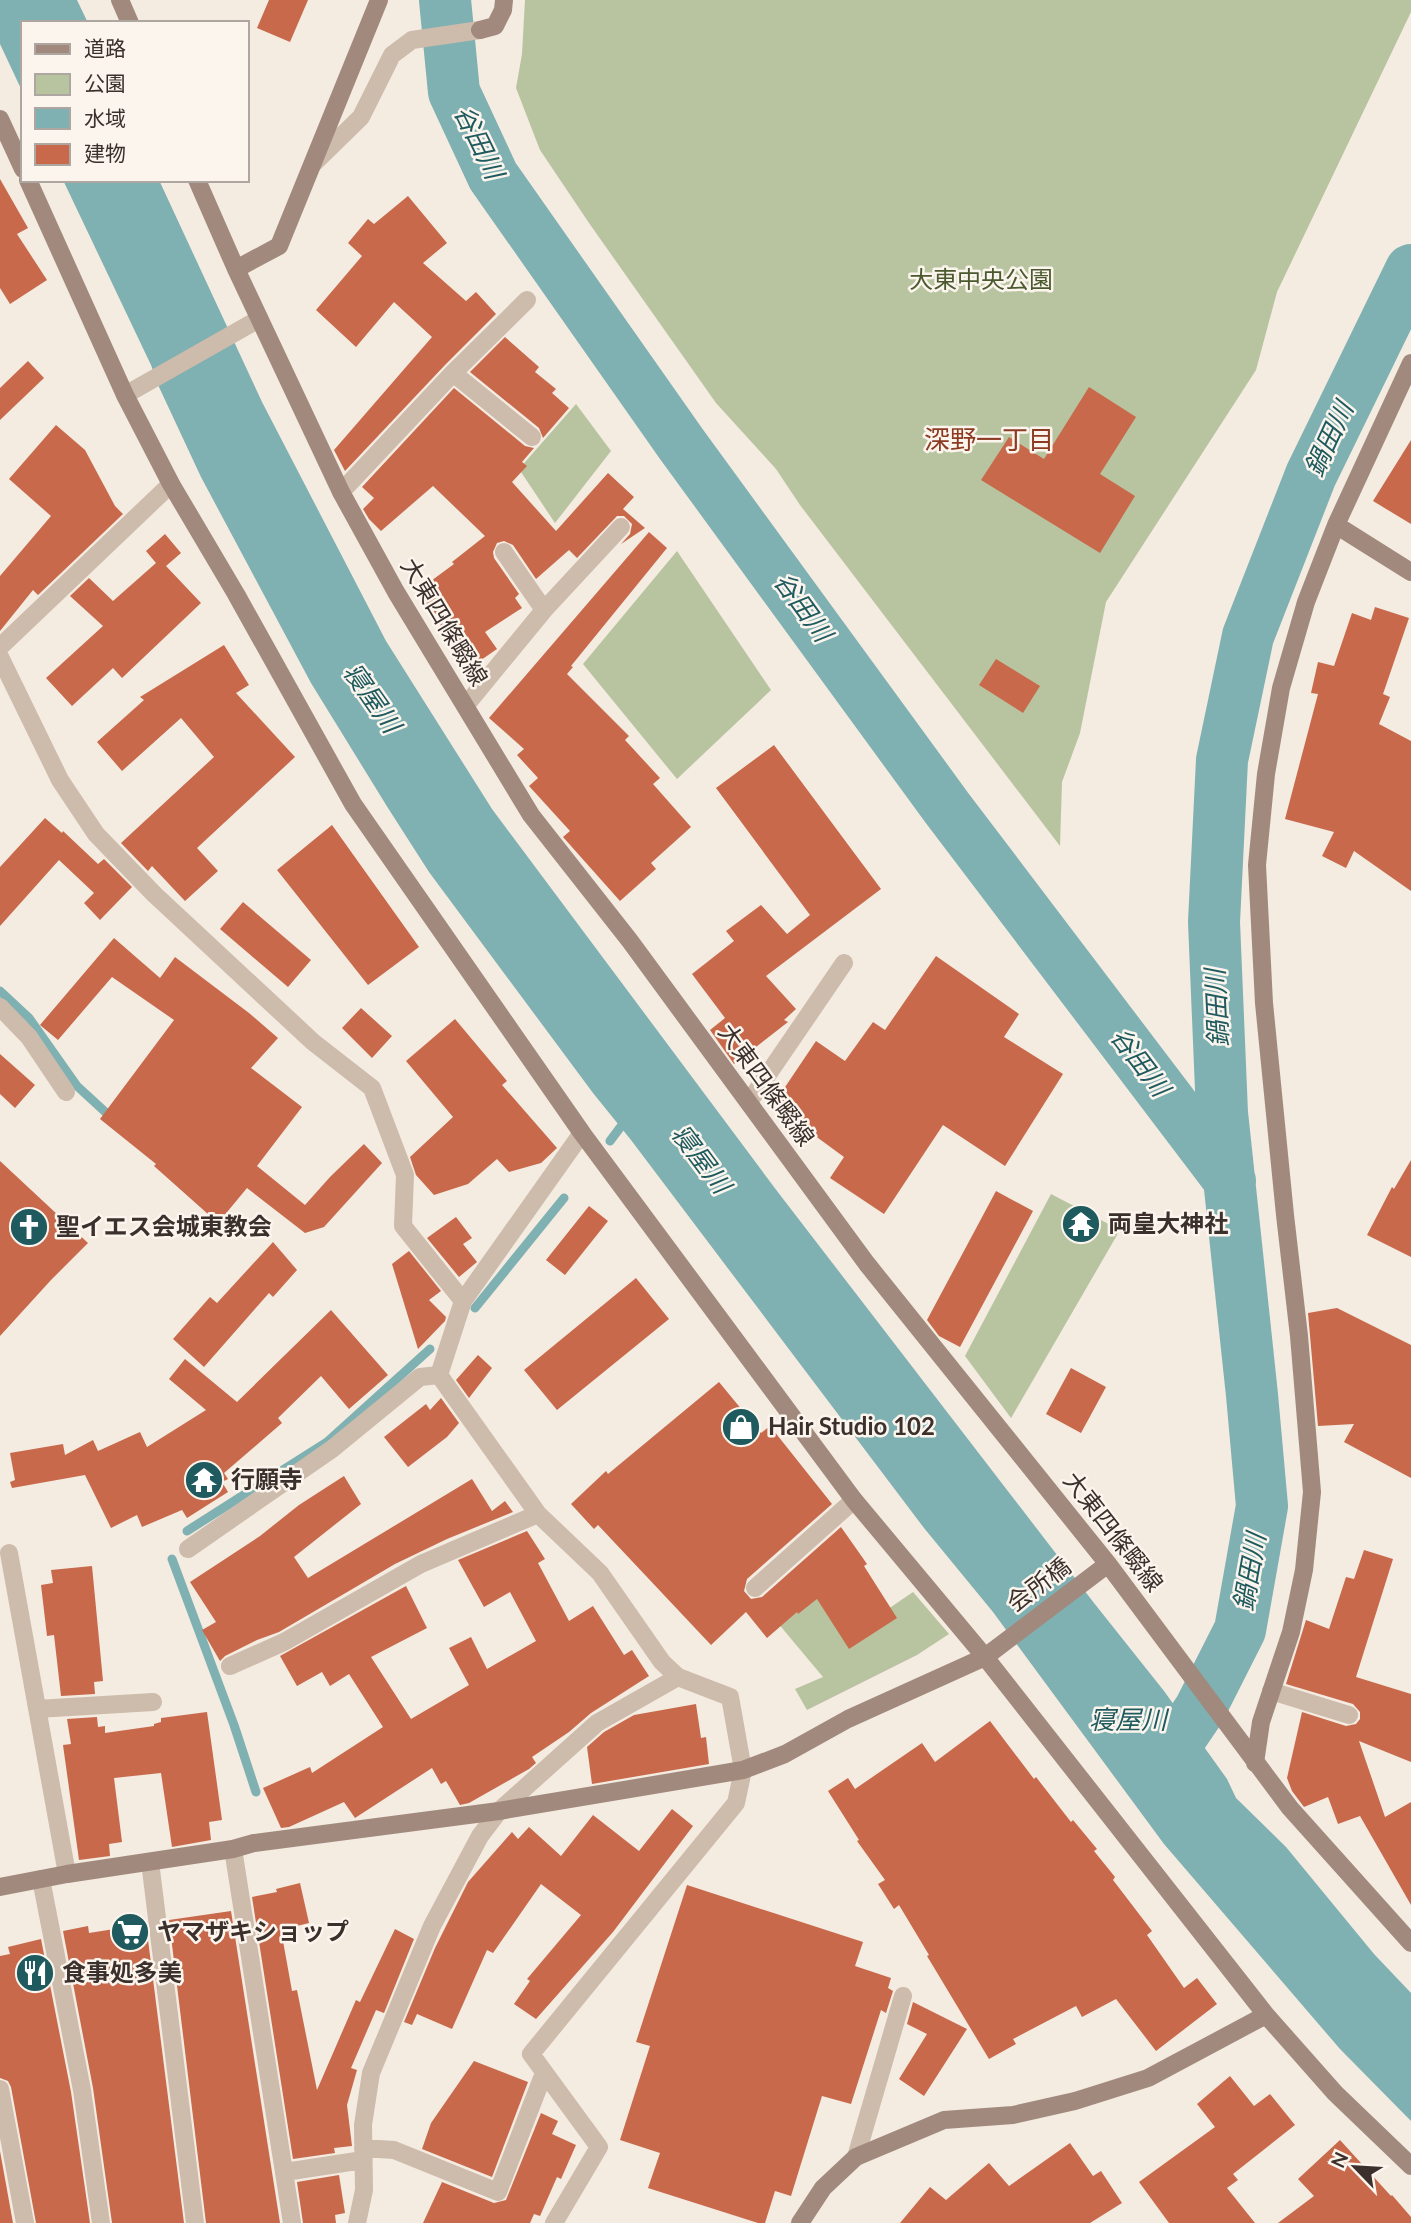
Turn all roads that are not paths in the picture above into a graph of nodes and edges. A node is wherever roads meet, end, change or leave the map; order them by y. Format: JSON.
{"nodes":[{"id":1,"x":120,"y":0,"type":"edge"},
{"id":2,"x":379,"y":0,"type":"edge"},
{"id":3,"x":504,"y":0,"type":"edge"},
{"id":4,"x":129,"y":21,"type":"edge"},
{"id":5,"x":0,"y":118,"type":"edge"},
{"id":6,"x":314,"y":163,"type":"junction"},
{"id":7,"x":21,"y":165,"type":"edge"},
{"id":8,"x":29,"y":182,"type":"edge"},
{"id":9,"x":198,"y":182,"type":"edge"},
{"id":10,"x":236,"y":269,"type":"junction"},
{"id":11,"x":527,"y":300,"type":"dead end"},
{"id":12,"x":259,"y":318,"type":"junction"},
{"id":13,"x":1411,"y":363,"type":"edge"},
{"id":14,"x":453,"y":373,"type":"junction"},
{"id":15,"x":131,"y":391,"type":"junction"},
{"id":16,"x":532,"y":437,"type":"dead end"},
{"id":17,"x":171,"y":484,"type":"junction"},
{"id":18,"x":341,"y":492,"type":"junction"},
{"id":19,"x":1336,"y":525,"type":"junction"},
{"id":20,"x":621,"y":527,"type":"dead end"},
{"id":21,"x":504,"y":552,"type":"dead end"},
{"id":22,"x":1411,"y":572,"type":"edge"},
{"id":23,"x":544,"y":610,"type":"junction"},
{"id":24,"x":0,"y":647,"type":"edge"},
{"id":25,"x":0,"y":657,"type":"edge"},
{"id":26,"x":466,"y":705,"type":"junction"},
{"id":27,"x":844,"y":964,"type":"dead end"},
{"id":28,"x":0,"y":1007,"type":"edge"},
{"id":29,"x":66,"y":1093,"type":"dead end"},
{"id":30,"x":749,"y":1102,"type":"junction"},
{"id":31,"x":582,"y":1133,"type":"junction"},
{"id":32,"x":463,"y":1301,"type":"junction"},
{"id":33,"x":439,"y":1375,"type":"junction"},
{"id":34,"x":854,"y":1500,"type":"junction"},
{"id":35,"x":538,"y":1514,"type":"junction"},
{"id":36,"x":188,"y":1549,"type":"dead end"},
{"id":37,"x":9,"y":1553,"type":"dead end"},
{"id":38,"x":1108,"y":1564,"type":"junction"},
{"id":39,"x":755,"y":1588,"type":"dead end"},
{"id":40,"x":985,"y":1657,"type":"junction"},
{"id":41,"x":230,"y":1665,"type":"dead end"},
{"id":42,"x":678,"y":1677,"type":"junction"},
{"id":43,"x":1271,"y":1691,"type":"junction"},
{"id":44,"x":153,"y":1702,"type":"dead end"},
{"id":45,"x":37,"y":1709,"type":"junction"},
{"id":46,"x":1349,"y":1716,"type":"dead end"},
{"id":47,"x":1255,"y":1763,"type":"junction"},
{"id":48,"x":743,"y":1770,"type":"junction"},
{"id":49,"x":499,"y":1811,"type":"junction"},
{"id":50,"x":233,"y":1849,"type":"junction"},
{"id":51,"x":150,"y":1862,"type":"junction"},
{"id":52,"x":67,"y":1874,"type":"junction"},
{"id":53,"x":41,"y":1879,"type":"junction"},
{"id":54,"x":0,"y":1886,"type":"edge"},
{"id":55,"x":1411,"y":1942,"type":"edge"},
{"id":56,"x":903,"y":1996,"type":"dead end"},
{"id":57,"x":1266,"y":2015,"type":"junction"},
{"id":58,"x":544,"y":2073,"type":"junction"},
{"id":59,"x":0,"y":2089,"type":"edge"},
{"id":60,"x":363,"y":2154,"type":"junction"},
{"id":61,"x":856,"y":2157,"type":"junction"},
{"id":62,"x":1411,"y":2166,"type":"edge"},
{"id":63,"x":285,"y":2172,"type":"junction"},
{"id":64,"x":25,"y":2223,"type":"edge"},
{"id":65,"x":101,"y":2223,"type":"edge"},
{"id":66,"x":195,"y":2223,"type":"edge"},
{"id":67,"x":292,"y":2223,"type":"edge"},
{"id":68,"x":356,"y":2223,"type":"edge"},
{"id":69,"x":554,"y":2223,"type":"edge"},
{"id":70,"x":800,"y":2223,"type":"edge"}],
"edges":[{"from":1,"to":4,"type":"street"},
{"from":2,"to":6,"type":"street"},
{"from":3,"to":6,"type":"street"},
{"from":5,"to":7,"type":"street"},
{"from":6,"to":10,"type":"street"},
{"from":8,"to":15,"type":"street"},
{"from":9,"to":10,"type":"street","name":"大東四條畷線"},
{"from":10,"to":12,"type":"street","name":"大東四條畷線"},
{"from":11,"to":14,"type":"street"},
{"from":12,"to":15,"type":"street"},
{"from":12,"to":18,"type":"street","name":"大東四條畷線"},
{"from":13,"to":19,"type":"street"},
{"from":14,"to":16,"type":"street"},
{"from":14,"to":18,"type":"street"},
{"from":15,"to":17,"type":"street"},
{"from":17,"to":24,"type":"street"},
{"from":17,"to":31,"type":"street"},
{"from":18,"to":26,"type":"street","name":"大東四條畷線"},
{"from":19,"to":22,"type":"street"},
{"from":19,"to":43,"type":"street"},
{"from":20,"to":23,"type":"street"},
{"from":21,"to":23,"type":"street"},
{"from":23,"to":26,"type":"street"},
{"from":25,"to":32,"type":"street"},
{"from":26,"to":30,"type":"street","name":"大東四條畷線"},
{"from":27,"to":30,"type":"street"},
{"from":28,"to":29,"type":"street"},
{"from":30,"to":38,"type":"street","name":"大東四條畷線"},
{"from":31,"to":32,"type":"street"},
{"from":31,"to":34,"type":"street"},
{"from":32,"to":33,"type":"street"},
{"from":33,"to":35,"type":"street"},
{"from":33,"to":36,"type":"street"},
{"from":34,"to":39,"type":"street"},
{"from":34,"to":40,"type":"street"},
{"from":35,"to":41,"type":"street"},
{"from":35,"to":42,"type":"street"},
{"from":37,"to":45,"type":"street"},
{"from":38,"to":40,"type":"street","name":"会所橋"},
{"from":38,"to":47,"type":"street","name":"大東四條畷線"},
{"from":40,"to":48,"type":"street","name":"会所橋"},
{"from":40,"to":57,"type":"street"},
{"from":42,"to":48,"type":"street"},
{"from":42,"to":49,"type":"street"},
{"from":43,"to":46,"type":"street"},
{"from":43,"to":47,"type":"street"},
{"from":44,"to":45,"type":"street"},
{"from":45,"to":52,"type":"street"},
{"from":47,"to":55,"type":"street","name":"大東四條畷線"},
{"from":48,"to":49,"type":"street","name":"会所橋"},
{"from":48,"to":58,"type":"street"},
{"from":49,"to":50,"type":"street","name":"会所橋"},
{"from":49,"to":60,"type":"street"},
{"from":50,"to":51,"type":"street","name":"会所橋"},
{"from":50,"to":63,"type":"street"},
{"from":51,"to":52,"type":"street","name":"会所橋"},
{"from":51,"to":66,"type":"street"},
{"from":52,"to":53,"type":"street","name":"会所橋"},
{"from":53,"to":54,"type":"street","name":"会所橋"},
{"from":53,"to":65,"type":"street"},
{"from":56,"to":61,"type":"street"},
{"from":57,"to":61,"type":"street"},
{"from":57,"to":62,"type":"street"},
{"from":58,"to":60,"type":"street"},
{"from":58,"to":69,"type":"street"},
{"from":59,"to":64,"type":"street"},
{"from":60,"to":63,"type":"street"},
{"from":60,"to":68,"type":"street"},
{"from":61,"to":70,"type":"street"},
{"from":63,"to":67,"type":"street"}]}
